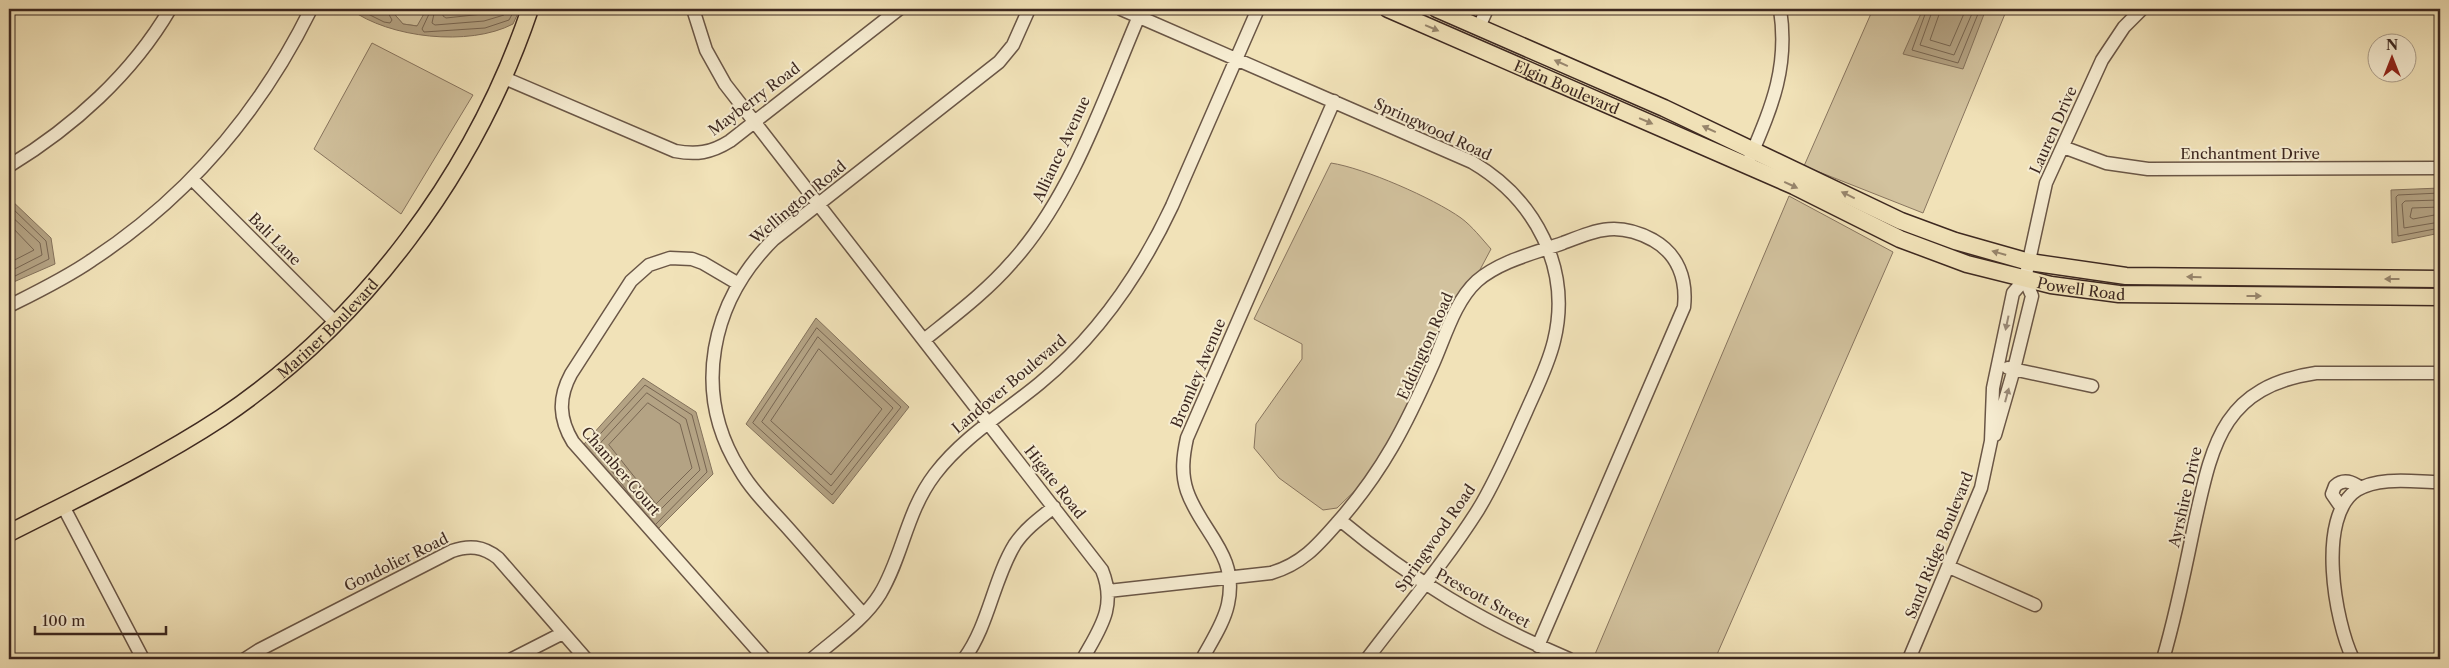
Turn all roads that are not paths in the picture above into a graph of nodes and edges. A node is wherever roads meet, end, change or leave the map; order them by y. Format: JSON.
{"nodes":[{"id":1,"x":12,"y":9,"type":"edge"},
{"id":2,"x":170,"y":9,"type":"edge"},
{"id":3,"x":311,"y":9,"type":"edge"},
{"id":4,"x":530,"y":9,"type":"edge"},
{"id":5,"x":693,"y":9,"type":"edge"},
{"id":6,"x":899,"y":9,"type":"edge"},
{"id":7,"x":1029,"y":9,"type":"edge"},
{"id":8,"x":1121,"y":9,"type":"edge"},
{"id":9,"x":1258,"y":9,"type":"edge"},
{"id":10,"x":1388,"y":9,"type":"edge"},
{"id":11,"x":1437,"y":9,"type":"edge"},
{"id":12,"x":1487,"y":9,"type":"edge"},
{"id":13,"x":1780,"y":9,"type":"edge"},
{"id":14,"x":2142,"y":9,"type":"edge"},
{"id":15,"x":9,"y":12,"type":"edge"},
{"id":16,"x":1139,"y":16,"type":"junction"},
{"id":17,"x":1479,"y":27,"type":"junction"},
{"id":18,"x":1236,"y":59,"type":"junction"},
{"id":19,"x":502,"y":76,"type":"junction"},
{"id":20,"x":1334,"y":101,"type":"junction"},
{"id":21,"x":754,"y":122,"type":"junction"},
{"id":22,"x":2063,"y":147,"type":"junction"},
{"id":23,"x":1750,"y":157,"type":"junction"},
{"id":24,"x":9,"y":166,"type":"edge"},
{"id":25,"x":2440,"y":168,"type":"edge"},
{"id":26,"x":192,"y":180,"type":"junction"},
{"id":27,"x":818,"y":204,"type":"junction"},
{"id":28,"x":1548,"y":248,"type":"junction"},
{"id":29,"x":2028,"y":262,"type":"junction"},
{"id":30,"x":2226,"y":278,"type":"junction"},
{"id":31,"x":2025,"y":279,"type":"junction"},
{"id":32,"x":2440,"y":279,"type":"edge"},
{"id":33,"x":738,"y":283,"type":"junction"},
{"id":34,"x":2226,"y":296,"type":"junction"},
{"id":35,"x":2440,"y":297,"type":"edge"},
{"id":36,"x":9,"y":306,"type":"edge"},
{"id":37,"x":336,"y":322,"type":"junction"},
{"id":38,"x":924,"y":340,"type":"junction"},
{"id":39,"x":1998,"y":366,"type":"junction"},
{"id":40,"x":2014,"y":369,"type":"junction"},
{"id":41,"x":2440,"y":373,"type":"edge"},
{"id":42,"x":2092,"y":386,"type":"dead end"},
{"id":43,"x":989,"y":424,"type":"junction"},
{"id":44,"x":1992,"y":441,"type":"junction"},
{"id":45,"x":2440,"y":482,"type":"edge"},
{"id":46,"x":2361,"y":488,"type":"junction"},
{"id":47,"x":63,"y":506,"type":"junction"},
{"id":48,"x":1054,"y":507,"type":"junction"},
{"id":49,"x":2341,"y":507,"type":"junction"},
{"id":50,"x":1340,"y":520,"type":"junction"},
{"id":51,"x":9,"y":533,"type":"edge"},
{"id":52,"x":1949,"y":567,"type":"junction"},
{"id":53,"x":1230,"y":578,"type":"junction"},
{"id":54,"x":1424,"y":585,"type":"junction"},
{"id":55,"x":1108,"y":591,"type":"junction"},
{"id":56,"x":2035,"y":605,"type":"dead end"},
{"id":57,"x":864,"y":614,"type":"junction"},
{"id":58,"x":563,"y":633,"type":"junction"},
{"id":59,"x":1538,"y":646,"type":"junction"},
{"id":60,"x":143,"y":659,"type":"edge"},
{"id":61,"x":245,"y":659,"type":"edge"},
{"id":62,"x":512,"y":659,"type":"edge"},
{"id":63,"x":586,"y":659,"type":"edge"},
{"id":64,"x":765,"y":659,"type":"edge"},
{"id":65,"x":812,"y":659,"type":"edge"},
{"id":66,"x":964,"y":659,"type":"edge"},
{"id":67,"x":1084,"y":659,"type":"edge"},
{"id":68,"x":1202,"y":659,"type":"edge"},
{"id":69,"x":1367,"y":659,"type":"edge"},
{"id":70,"x":1568,"y":659,"type":"edge"},
{"id":71,"x":1909,"y":659,"type":"edge"},
{"id":72,"x":2163,"y":659,"type":"edge"},
{"id":73,"x":2353,"y":659,"type":"edge"}],
"edges":[{"from":1,"to":15,"type":"street"},
{"from":2,"to":24,"type":"street"},
{"from":3,"to":26,"type":"street"},
{"from":4,"to":19,"type":"main road","name":"Mariner Boulevard"},
{"from":5,"to":21,"type":"street"},
{"from":6,"to":21,"type":"street","name":"Mayberry Road"},
{"from":7,"to":27,"type":"street","name":"Wellington Road"},
{"from":8,"to":16,"type":"street","name":"Springwood Road"},
{"from":9,"to":18,"type":"street","name":"Landover Boulevard"},
{"from":10,"to":23,"type":"main road","name":"Elgin Boulevard","one_way":true},
{"from":11,"to":17,"type":"main road","name":"Elgin Boulevard"},
{"from":12,"to":17,"type":"street"},
{"from":13,"to":23,"type":"street"},
{"from":14,"to":22,"type":"street","name":"Lauren Drive"},
{"from":16,"to":18,"type":"street","name":"Springwood Road"},
{"from":16,"to":38,"type":"street","name":"Alliance Avenue"},
{"from":23,"to":17,"type":"main road","name":"Elgin Boulevard","one_way":true},
{"from":18,"to":20,"type":"street","name":"Springwood Road"},
{"from":18,"to":43,"type":"street","name":"Landover Boulevard"},
{"from":19,"to":21,"type":"street","name":"Mayberry Road"},
{"from":19,"to":37,"type":"main road","name":"Mariner Boulevard"},
{"from":20,"to":28,"type":"street","name":"Springwood Road"},
{"from":20,"to":53,"type":"street","name":"Bromley Avenue"},
{"from":21,"to":27,"type":"street"},
{"from":22,"to":25,"type":"street","name":"Enchantment Drive"},
{"from":22,"to":29,"type":"street","name":"Lauren Drive"},
{"from":29,"to":23,"type":"main road","name":"Powell Road","one_way":true},
{"from":23,"to":31,"type":"main road","name":"Powell Road","one_way":true},
{"from":26,"to":36,"type":"street"},
{"from":26,"to":37,"type":"street","name":"Bali Lane"},
{"from":27,"to":33,"type":"street","name":"Wellington Road"},
{"from":27,"to":38,"type":"street"},
{"from":28,"to":50,"type":"street","name":"Eddington Road"},
{"from":28,"to":54,"type":"street","name":"Springwood Road"},
{"from":28,"to":59,"type":"street","name":"Eddington Road"},
{"from":30,"to":29,"type":"main road","name":"Powell Road","one_way":true},
{"from":29,"to":31,"type":"street","name":"Lauren Drive"},
{"from":32,"to":30,"type":"main road","name":"Powell Road","one_way":true},
{"from":30,"to":34,"type":"street"},
{"from":31,"to":34,"type":"main road","name":"Powell Road"},
{"from":31,"to":39,"type":"street","name":"Sand Ridge Boulevard","one_way":true},
{"from":31,"to":40,"type":"street","name":"Sand Ridge Boulevard"},
{"from":33,"to":57,"type":"street","name":"Wellington Road"},
{"from":33,"to":64,"type":"street","name":"Chamber Court"},
{"from":34,"to":35,"type":"main road","name":"Powell Road","one_way":true},
{"from":37,"to":47,"type":"main road","name":"Mariner Boulevard"},
{"from":38,"to":43,"type":"street","name":"Higate Road"},
{"from":39,"to":40,"type":"street"},
{"from":39,"to":44,"type":"street","name":"Sand Ridge Boulevard"},
{"from":40,"to":42,"type":"street"},
{"from":44,"to":40,"type":"street","name":"Sand Ridge Boulevard","one_way":true},
{"from":41,"to":72,"type":"street","name":"Ayrshire Drive"},
{"from":43,"to":48,"type":"street","name":"Higate Road"},
{"from":43,"to":57,"type":"street","name":"Landover Boulevard"},
{"from":44,"to":52,"type":"street","name":"Sand Ridge Boulevard"},
{"from":45,"to":46,"type":"street"},
{"from":46,"to":49,"type":"street"},
{"from":46,"to":49,"type":"street"},
{"from":47,"to":51,"type":"main road","name":"Mariner Boulevard"},
{"from":47,"to":60,"type":"street"},
{"from":48,"to":55,"type":"street","name":"Higate Road"},
{"from":48,"to":66,"type":"street"},
{"from":49,"to":73,"type":"street"},
{"from":50,"to":53,"type":"street","name":"Eddington Road"},
{"from":50,"to":54,"type":"street","name":"Prescott Street"},
{"from":52,"to":56,"type":"street"},
{"from":52,"to":71,"type":"street","name":"Sand Ridge Boulevard"},
{"from":53,"to":55,"type":"street","name":"Eddington Road"},
{"from":53,"to":68,"type":"street","name":"Bromley Avenue"},
{"from":54,"to":59,"type":"street","name":"Prescott Street"},
{"from":54,"to":69,"type":"street","name":"Springwood Road"},
{"from":55,"to":67,"type":"street","name":"Higate Road"},
{"from":57,"to":65,"type":"street","name":"Landover Boulevard"},
{"from":58,"to":61,"type":"street","name":"Gondolier Road"},
{"from":58,"to":62,"type":"street"},
{"from":58,"to":63,"type":"street","name":"Gondolier Road"},
{"from":59,"to":70,"type":"street","name":"Prescott Street"}]}
